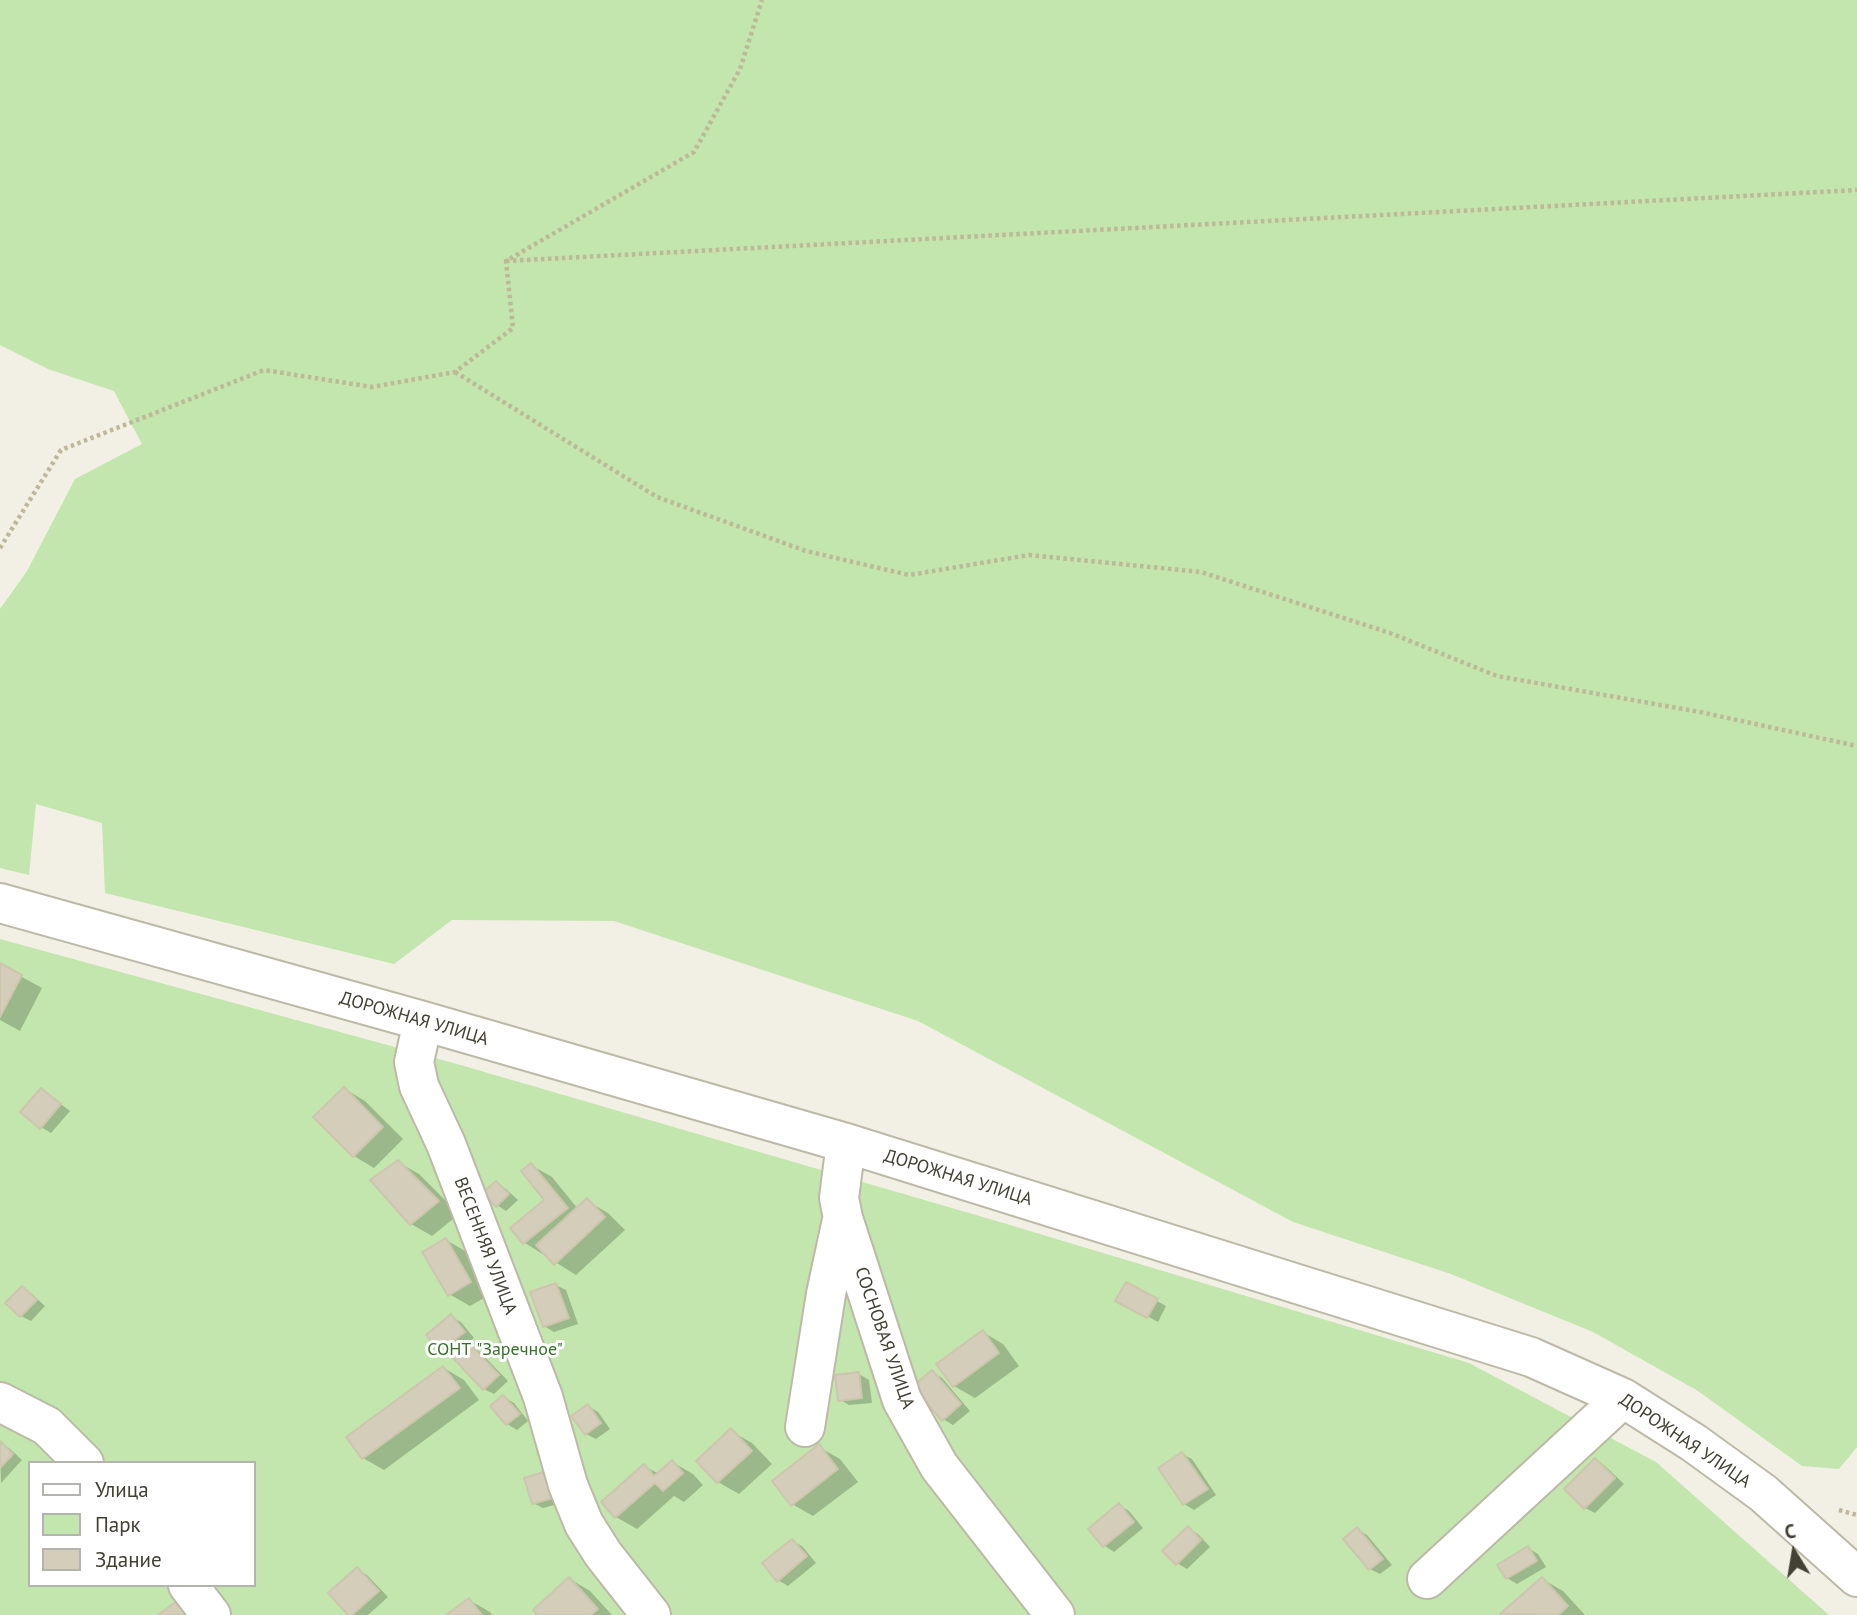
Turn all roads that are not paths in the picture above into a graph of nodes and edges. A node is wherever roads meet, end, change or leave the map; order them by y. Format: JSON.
{"nodes":[{"id":1,"x":0,"y":903,"type":"edge"},
{"id":2,"x":423,"y":1021,"type":"junction"},
{"id":3,"x":846,"y":1143,"type":"junction"},
{"id":4,"x":843,"y":1217,"type":"junction"},
{"id":5,"x":1623,"y":1398,"type":"junction"},
{"id":6,"x":0,"y":1402,"type":"edge"},
{"id":7,"x":805,"y":1427,"type":"dead end"},
{"id":8,"x":82,"y":1461,"type":"edge"},
{"id":9,"x":1857,"y":1577,"type":"edge"},
{"id":10,"x":1427,"y":1579,"type":"dead end"},
{"id":11,"x":190,"y":1587,"type":"edge"},
{"id":12,"x":211,"y":1615,"type":"edge"},
{"id":13,"x":651,"y":1615,"type":"edge"},
{"id":14,"x":1055,"y":1615,"type":"edge"}],
"edges":[{"from":1,"to":2,"type":"street","name":"ДОРОЖНАЯ УЛИЦА"},
{"from":2,"to":3,"type":"street","name":"ДОРОЖНАЯ УЛИЦА"},
{"from":2,"to":13,"type":"street","name":"ВЕСЕННЯЯ УЛИЦА"},
{"from":3,"to":4,"type":"street","name":"СОСНОВАЯ УЛИЦА"},
{"from":3,"to":5,"type":"street","name":"ДОРОЖНАЯ УЛИЦА"},
{"from":4,"to":7,"type":"street"},
{"from":4,"to":14,"type":"street","name":"СОСНОВАЯ УЛИЦА"},
{"from":5,"to":9,"type":"street","name":"ДОРОЖНАЯ УЛИЦА"},
{"from":5,"to":10,"type":"street"},
{"from":6,"to":8,"type":"street"},
{"from":11,"to":12,"type":"street"}]}
